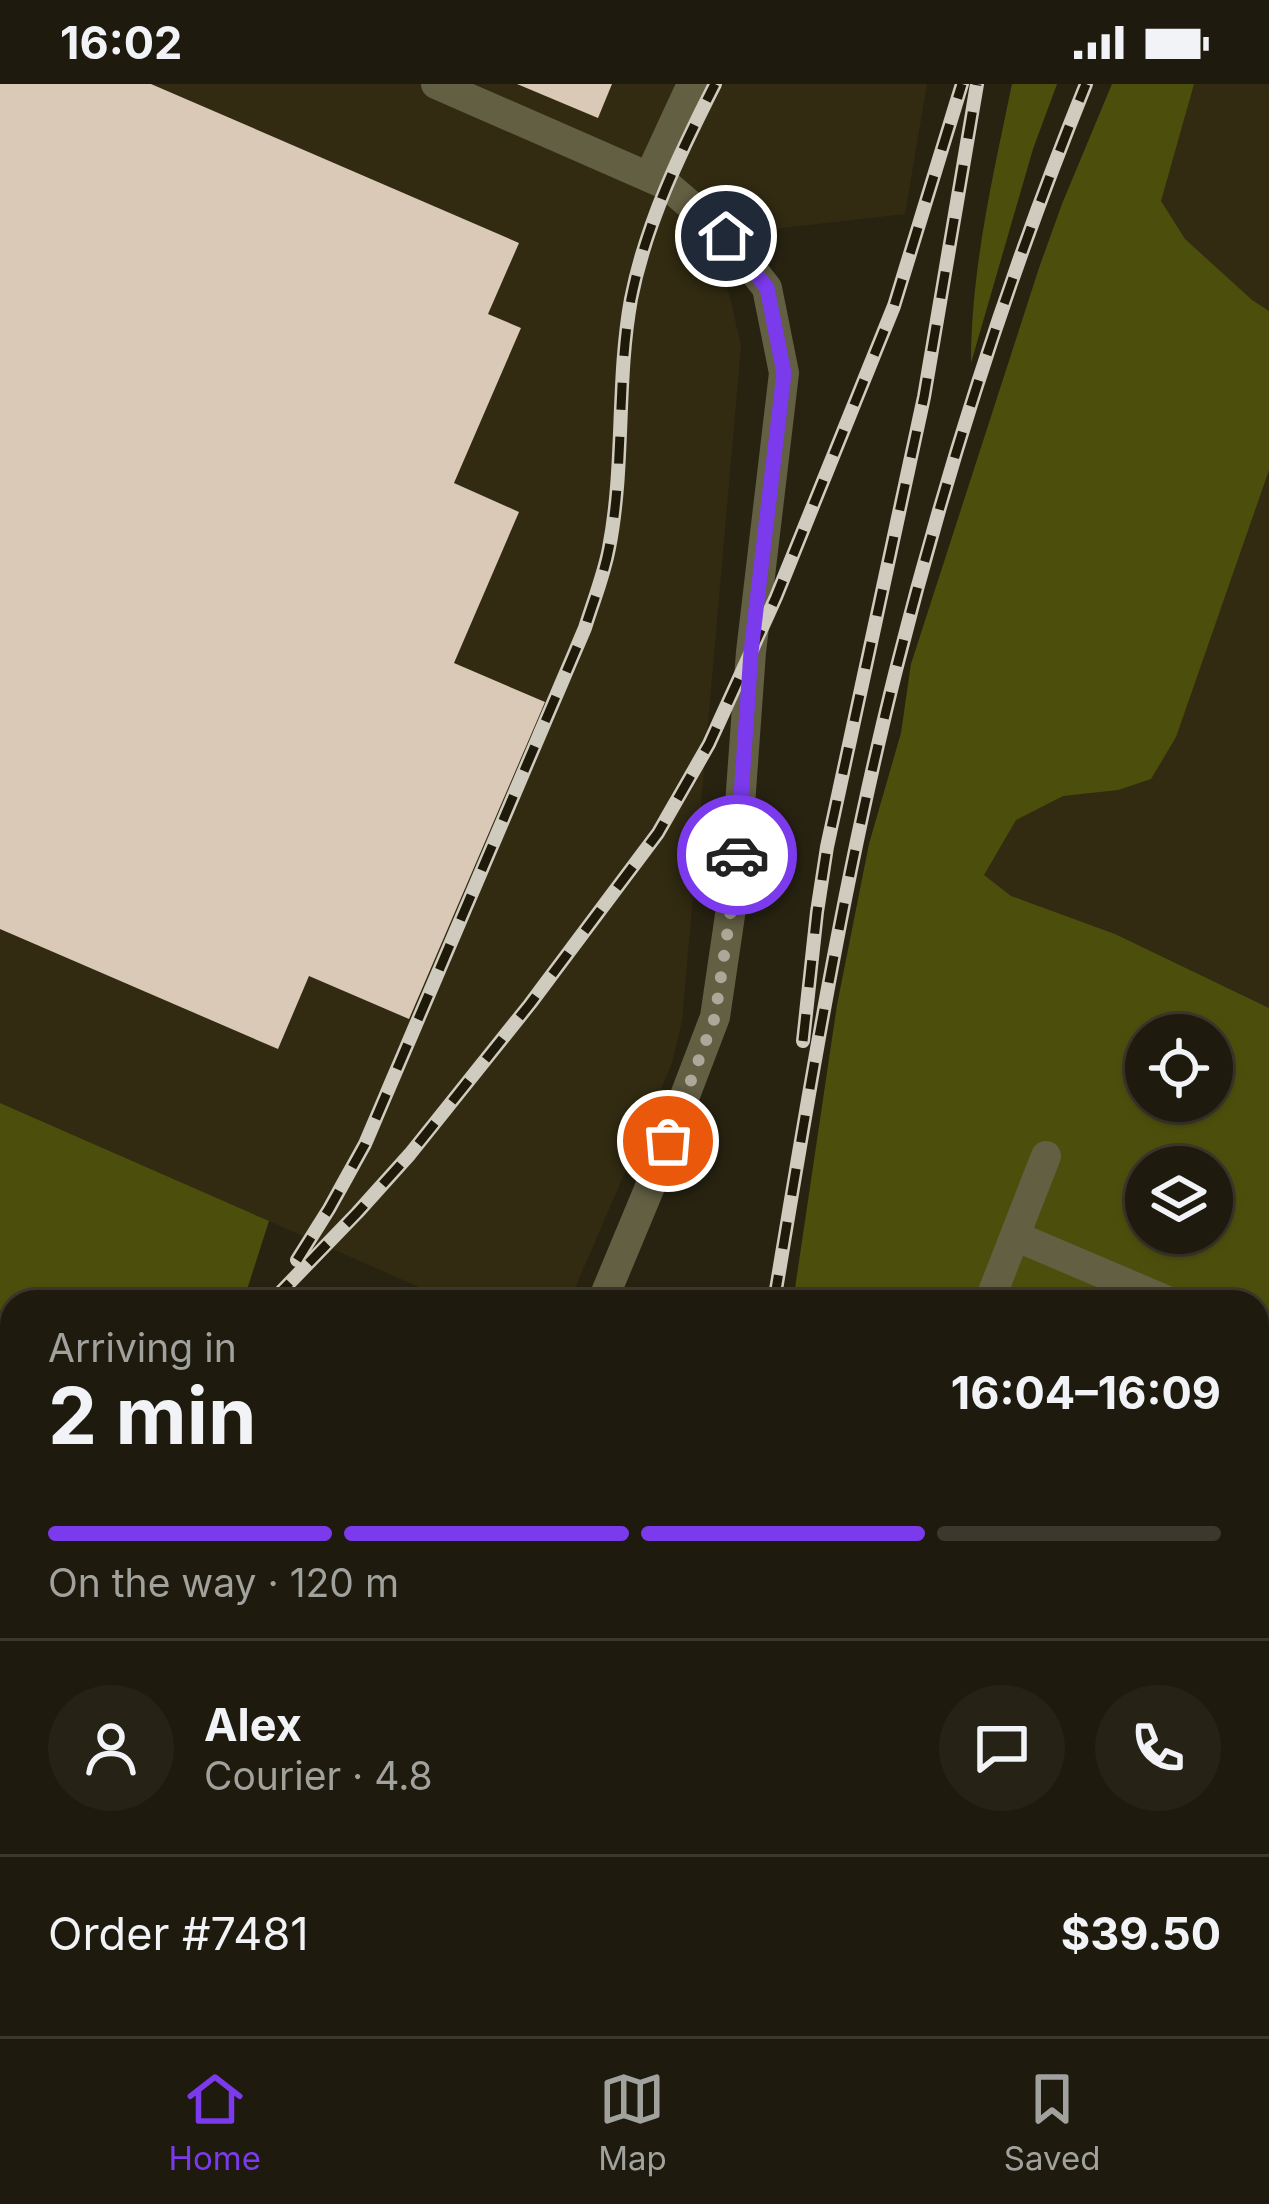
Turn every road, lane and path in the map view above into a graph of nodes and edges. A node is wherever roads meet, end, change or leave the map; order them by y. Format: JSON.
{"nodes":[{"id":1,"x":436,"y":84,"type":"edge"},
{"id":2,"x":692,"y":84,"type":"edge"},
{"id":3,"x":649,"y":177,"type":"junction"},
{"id":4,"x":1046,"y":1156,"type":"dead end"},
{"id":5,"x":1015,"y":1235,"type":"junction"},
{"id":6,"x":607,"y":1290,"type":"edge"},
{"id":7,"x":994,"y":1290,"type":"edge"},
{"id":8,"x":1141,"y":1290,"type":"edge"}],
"edges":[{"from":1,"to":3,"type":"street"},
{"from":2,"to":3,"type":"street"},
{"from":3,"to":6,"type":"street"},
{"from":4,"to":5,"type":"street"},
{"from":5,"to":7,"type":"street"},
{"from":5,"to":8,"type":"street"}]}
